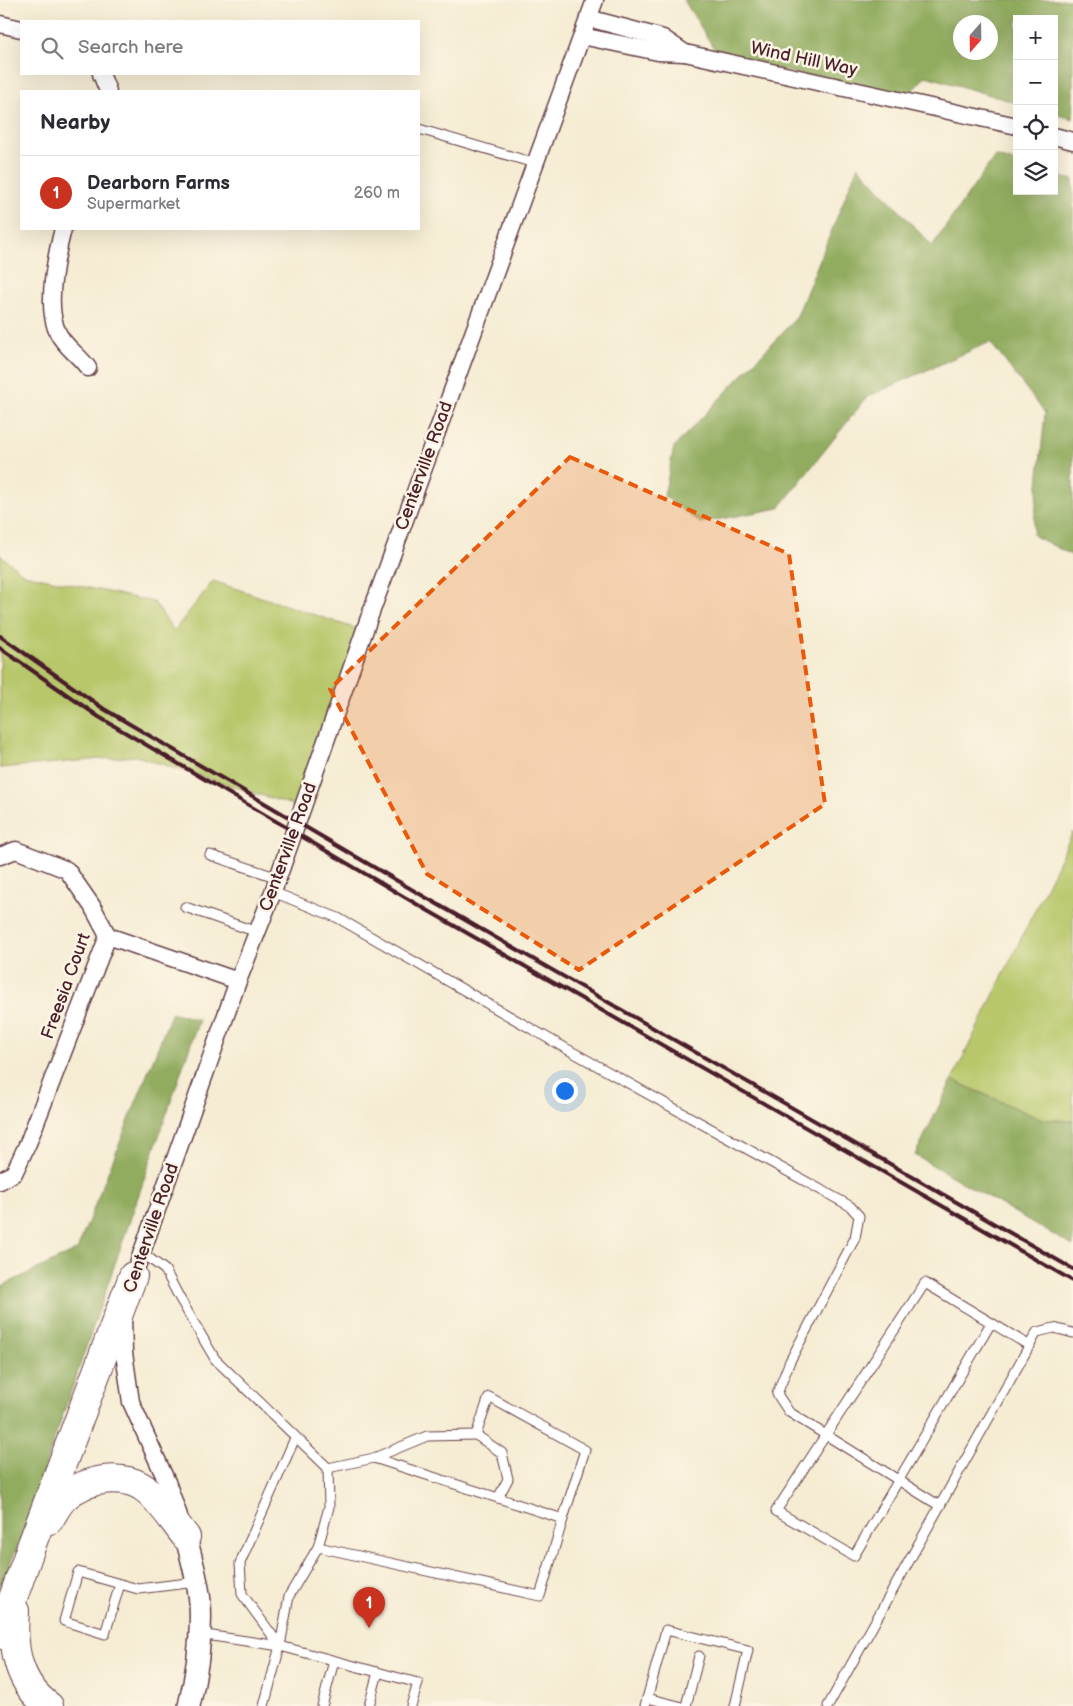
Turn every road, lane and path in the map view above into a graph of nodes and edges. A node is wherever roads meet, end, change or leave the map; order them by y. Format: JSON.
{"nodes":[{"id":1,"x":594,"y":0,"type":"edge"},
{"id":2,"x":588,"y":18,"type":"junction"},
{"id":3,"x":0,"y":24,"type":"edge"},
{"id":4,"x":20,"y":29,"type":"edge"},
{"id":5,"x":582,"y":36,"type":"junction"},
{"id":6,"x":685,"y":53,"type":"junction"},
{"id":7,"x":101,"y":75,"type":"edge"},
{"id":8,"x":108,"y":90,"type":"edge"},
{"id":9,"x":1013,"y":125,"type":"edge"},
{"id":10,"x":420,"y":129,"type":"edge"},
{"id":11,"x":1058,"y":137,"type":"edge"},
{"id":12,"x":1073,"y":141,"type":"edge"},
{"id":13,"x":534,"y":163,"type":"junction"},
{"id":14,"x":63,"y":230,"type":"edge"},
{"id":15,"x":88,"y":368,"type":"dead end"},
{"id":16,"x":210,"y":855,"type":"dead end"},
{"id":17,"x":0,"y":856,"type":"edge"},
{"id":18,"x":275,"y":885,"type":"junction"},
{"id":19,"x":185,"y":907,"type":"dead end"},
{"id":20,"x":257,"y":932,"type":"junction"},
{"id":21,"x":108,"y":936,"type":"junction"},
{"id":22,"x":238,"y":981,"type":"junction"},
{"id":23,"x":0,"y":1181,"type":"edge"},
{"id":24,"x":137,"y":1264,"type":"junction"},
{"id":25,"x":991,"y":1322,"type":"junction"},
{"id":26,"x":1073,"y":1333,"type":"edge"},
{"id":27,"x":1030,"y":1346,"type":"junction"},
{"id":28,"x":476,"y":1435,"type":"junction"},
{"id":29,"x":826,"y":1435,"type":"junction"},
{"id":30,"x":295,"y":1438,"type":"junction"},
{"id":31,"x":374,"y":1458,"type":"junction"},
{"id":32,"x":328,"y":1468,"type":"junction"},
{"id":33,"x":898,"y":1480,"type":"junction"},
{"id":34,"x":498,"y":1498,"type":"junction"},
{"id":35,"x":940,"y":1506,"type":"junction"},
{"id":36,"x":564,"y":1519,"type":"junction"},
{"id":37,"x":186,"y":1537,"type":"junction"},
{"id":38,"x":32,"y":1544,"type":"junction"},
{"id":39,"x":318,"y":1547,"type":"junction"},
{"id":40,"x":196,"y":1582,"type":"junction"},
{"id":41,"x":120,"y":1584,"type":"junction"},
{"id":42,"x":18,"y":1585,"type":"junction"},
{"id":43,"x":199,"y":1634,"type":"junction"},
{"id":44,"x":0,"y":1635,"type":"edge"},
{"id":45,"x":280,"y":1646,"type":"junction"},
{"id":46,"x":699,"y":1656,"type":"dead end"},
{"id":47,"x":334,"y":1661,"type":"junction"},
{"id":48,"x":378,"y":1672,"type":"junction"},
{"id":49,"x":646,"y":1702,"type":"edge"},
{"id":50,"x":49,"y":1706,"type":"edge"},
{"id":51,"x":189,"y":1706,"type":"edge"},
{"id":52,"x":264,"y":1706,"type":"edge"},
{"id":53,"x":322,"y":1706,"type":"edge"},
{"id":54,"x":369,"y":1706,"type":"edge"},
{"id":55,"x":411,"y":1706,"type":"edge"},
{"id":56,"x":679,"y":1706,"type":"edge"},
{"id":57,"x":686,"y":1706,"type":"edge"},
{"id":58,"x":735,"y":1706,"type":"edge"},
{"id":59,"x":828,"y":1706,"type":"edge"}],
"edges":[{"from":1,"to":2,"type":"street","name":"Centerville Road"},
{"from":2,"to":5,"type":"street","name":"Centerville Road"},
{"from":2,"to":6,"type":"street","name":"Wind Hill Way"},
{"from":3,"to":4,"type":"street"},
{"from":5,"to":6,"type":"street"},
{"from":5,"to":13,"type":"street","name":"Centerville Road"},
{"from":6,"to":9,"type":"street","name":"Wind Hill Way"},
{"from":7,"to":8,"type":"street"},
{"from":10,"to":13,"type":"lane"},
{"from":11,"to":12,"type":"street"},
{"from":13,"to":18,"type":"street","name":"Centerville Road"},
{"from":14,"to":15,"type":"street"},
{"from":16,"to":18,"type":"lane"},
{"from":17,"to":21,"type":"street","name":"Freesia Court"},
{"from":18,"to":20,"type":"street","name":"Centerville Road"},
{"from":18,"to":29,"type":"lane"},
{"from":19,"to":20,"type":"lane"},
{"from":20,"to":22,"type":"street","name":"Centerville Road"},
{"from":21,"to":22,"type":"street"},
{"from":21,"to":23,"type":"street","name":"Freesia Court"},
{"from":22,"to":24,"type":"street","name":"Centerville Road"},
{"from":24,"to":30,"type":"lane"},
{"from":24,"to":37,"type":"street","name":"Centerville Road"},
{"from":24,"to":38,"type":"highway"},
{"from":25,"to":27,"type":"lane"},
{"from":25,"to":29,"type":"lane"},
{"from":25,"to":33,"type":"lane"},
{"from":26,"to":27,"type":"lane"},
{"from":27,"to":35,"type":"lane"},
{"from":28,"to":31,"type":"lane"},
{"from":28,"to":34,"type":"lane"},
{"from":28,"to":36,"type":"lane"},
{"from":29,"to":33,"type":"lane"},
{"from":29,"to":33,"type":"lane"},
{"from":30,"to":32,"type":"lane"},
{"from":30,"to":45,"type":"lane"},
{"from":31,"to":32,"type":"lane"},
{"from":31,"to":34,"type":"lane"},
{"from":32,"to":39,"type":"lane"},
{"from":33,"to":35,"type":"lane"},
{"from":34,"to":36,"type":"lane"},
{"from":35,"to":59,"type":"lane"},
{"from":36,"to":39,"type":"lane"},
{"from":37,"to":38,"type":"highway"},
{"from":37,"to":40,"type":"street","name":"Centerville Road"},
{"from":38,"to":42,"type":"highway"},
{"from":39,"to":45,"type":"lane"},
{"from":40,"to":41,"type":"lane"},
{"from":40,"to":43,"type":"street","name":"Centerville Road"},
{"from":41,"to":41,"type":"lane"},
{"from":42,"to":44,"type":"highway"},
{"from":42,"to":50,"type":"highway"},
{"from":43,"to":45,"type":"lane"},
{"from":43,"to":51,"type":"street","name":"Centerville Road"},
{"from":45,"to":47,"type":"lane"},
{"from":45,"to":52,"type":"lane"},
{"from":46,"to":57,"type":"lane"},
{"from":47,"to":48,"type":"lane"},
{"from":47,"to":53,"type":"lane"},
{"from":48,"to":54,"type":"lane"},
{"from":48,"to":55,"type":"lane"},
{"from":49,"to":56,"type":"lane"},
{"from":49,"to":58,"type":"lane"}]}
